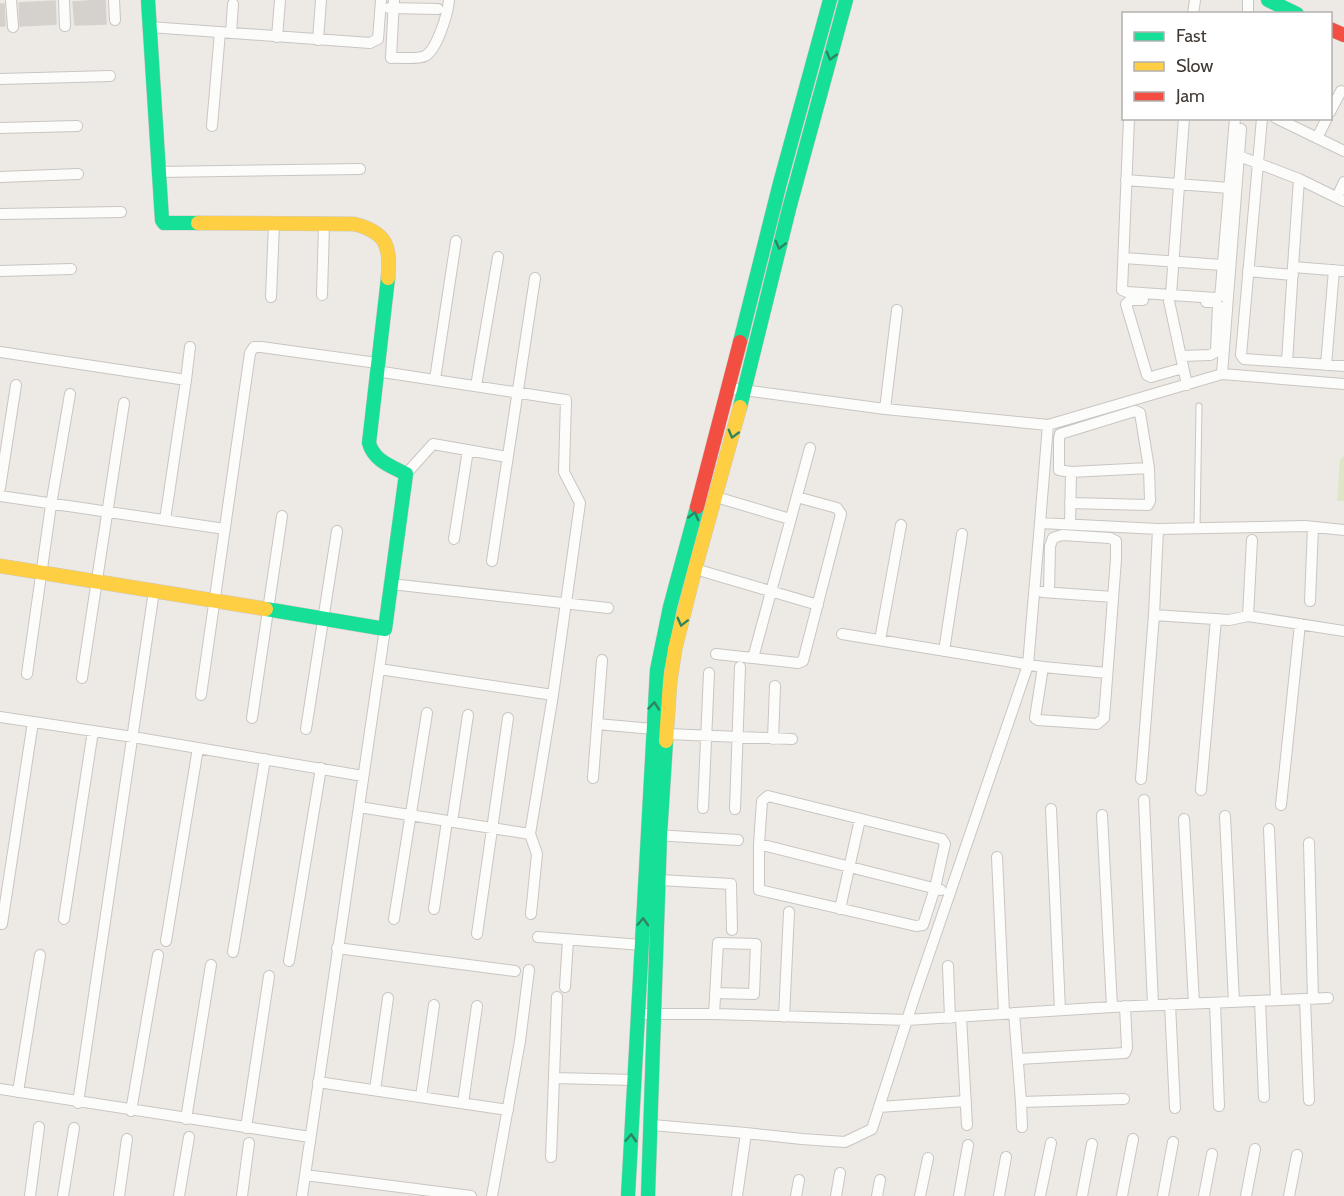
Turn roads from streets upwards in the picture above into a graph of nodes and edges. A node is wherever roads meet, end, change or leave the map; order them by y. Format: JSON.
{"nodes":[{"id":1,"x":11,"y":0,"type":"edge"},
{"id":2,"x":64,"y":0,"type":"edge"},
{"id":3,"x":114,"y":0,"type":"edge"},
{"id":4,"x":148,"y":0,"type":"edge"},
{"id":5,"x":280,"y":0,"type":"edge"},
{"id":6,"x":321,"y":0,"type":"edge"},
{"id":7,"x":449,"y":0,"type":"edge"},
{"id":8,"x":831,"y":0,"type":"edge"},
{"id":9,"x":846,"y":0,"type":"edge"},
{"id":10,"x":1268,"y":0,"type":"edge"},
{"id":11,"x":233,"y":4,"type":"dead end"},
{"id":12,"x":380,"y":4,"type":"edge"},
{"id":13,"x":394,"y":4,"type":"edge"},
{"id":14,"x":438,"y":9,"type":"dead end"},
{"id":15,"x":1293,"y":12,"type":"edge"},
{"id":16,"x":115,"y":20,"type":"dead end"},
{"id":17,"x":65,"y":26,"type":"dead end"},
{"id":18,"x":13,"y":27,"type":"dead end"},
{"id":19,"x":150,"y":27,"type":"junction"},
{"id":20,"x":220,"y":32,"type":"junction"},
{"id":21,"x":231,"y":33,"type":"junction"},
{"id":22,"x":277,"y":37,"type":"junction"},
{"id":23,"x":318,"y":40,"type":"junction"},
{"id":24,"x":110,"y":76,"type":"dead end"},
{"id":25,"x":0,"y":79,"type":"edge"},
{"id":26,"x":1341,"y":91,"type":"dead end"},
{"id":27,"x":1332,"y":108,"type":"edge"},
{"id":28,"x":1129,"y":120,"type":"edge"},
{"id":29,"x":1184,"y":120,"type":"edge"},
{"id":30,"x":1235,"y":120,"type":"edge"},
{"id":31,"x":1242,"y":120,"type":"edge"},
{"id":32,"x":1262,"y":120,"type":"edge"},
{"id":33,"x":1280,"y":120,"type":"edge"},
{"id":34,"x":1326,"y":120,"type":"edge"},
{"id":35,"x":77,"y":126,"type":"dead end"},
{"id":36,"x":212,"y":126,"type":"dead end"},
{"id":37,"x":0,"y":128,"type":"edge"},
{"id":38,"x":1317,"y":138,"type":"junction"},
{"id":39,"x":1344,"y":151,"type":"edge"},
{"id":40,"x":1239,"y":156,"type":"junction"},
{"id":41,"x":1258,"y":162,"type":"junction"},
{"id":42,"x":360,"y":169,"type":"dead end"},
{"id":43,"x":158,"y":172,"type":"junction"},
{"id":44,"x":78,"y":174,"type":"dead end"},
{"id":45,"x":0,"y":177,"type":"edge"},
{"id":46,"x":1299,"y":179,"type":"junction"},
{"id":47,"x":1126,"y":180,"type":"junction"},
{"id":48,"x":1344,"y":182,"type":"edge"},
{"id":49,"x":1179,"y":184,"type":"junction"},
{"id":50,"x":1229,"y":188,"type":"junction"},
{"id":51,"x":1340,"y":199,"type":"edge"},
{"id":52,"x":121,"y":212,"type":"dead end"},
{"id":53,"x":0,"y":214,"type":"edge"},
{"id":54,"x":274,"y":224,"type":"junction"},
{"id":55,"x":324,"y":224,"type":"junction"},
{"id":56,"x":456,"y":241,"type":"dead end"},
{"id":57,"x":498,"y":257,"type":"dead end"},
{"id":58,"x":1124,"y":258,"type":"junction"},
{"id":59,"x":1174,"y":261,"type":"junction"},
{"id":60,"x":1222,"y":265,"type":"junction"},
{"id":61,"x":71,"y":269,"type":"dead end"},
{"id":62,"x":0,"y":271,"type":"edge"},
{"id":63,"x":1248,"y":271,"type":"junction"},
{"id":64,"x":1293,"y":271,"type":"junction"},
{"id":65,"x":1339,"y":271,"type":"edge"},
{"id":66,"x":535,"y":278,"type":"dead end"},
{"id":67,"x":322,"y":295,"type":"dead end"},
{"id":68,"x":272,"y":297,"type":"dead end"},
{"id":69,"x":1170,"y":298,"type":"junction"},
{"id":70,"x":897,"y":310,"type":"dead end"},
{"id":71,"x":190,"y":347,"type":"dead end"},
{"id":72,"x":0,"y":352,"type":"edge"},
{"id":73,"x":1181,"y":356,"type":"junction"},
{"id":74,"x":1287,"y":362,"type":"junction"},
{"id":75,"x":1326,"y":365,"type":"junction"},
{"id":76,"x":1344,"y":366,"type":"edge"},
{"id":77,"x":377,"y":367,"type":"junction"},
{"id":78,"x":1184,"y":368,"type":"junction"},
{"id":79,"x":1222,"y":374,"type":"junction"},
{"id":80,"x":435,"y":379,"type":"junction"},
{"id":81,"x":186,"y":380,"type":"junction"},
{"id":82,"x":1344,"y":384,"type":"edge"},
{"id":83,"x":16,"y":385,"type":"dead end"},
{"id":84,"x":1187,"y":385,"type":"junction"},
{"id":85,"x":476,"y":386,"type":"junction"},
{"id":86,"x":729,"y":388,"type":"junction"},
{"id":87,"x":745,"y":391,"type":"junction"},
{"id":88,"x":517,"y":392,"type":"junction"},
{"id":89,"x":70,"y":394,"type":"dead end"},
{"id":90,"x":124,"y":403,"type":"dead end"},
{"id":91,"x":885,"y":409,"type":"junction"},
{"id":92,"x":1048,"y":424,"type":"junction"},
{"id":93,"x":810,"y":448,"type":"dead end"},
{"id":94,"x":468,"y":450,"type":"junction"},
{"id":95,"x":507,"y":457,"type":"junction"},
{"id":96,"x":1149,"y":468,"type":"junction"},
{"id":97,"x":1071,"y":472,"type":"junction"},
{"id":98,"x":406,"y":474,"type":"junction"},
{"id":99,"x":0,"y":488,"type":"edge"},
{"id":100,"x":0,"y":496,"type":"edge"},
{"id":101,"x":716,"y":497,"type":"junction"},
{"id":102,"x":797,"y":497,"type":"junction"},
{"id":103,"x":1070,"y":503,"type":"junction"},
{"id":104,"x":51,"y":505,"type":"junction"},
{"id":105,"x":106,"y":513,"type":"junction"},
{"id":106,"x":282,"y":516,"type":"dead end"},
{"id":107,"x":790,"y":519,"type":"junction"},
{"id":108,"x":165,"y":520,"type":"junction"},
{"id":109,"x":1040,"y":523,"type":"junction"},
{"id":110,"x":1070,"y":524,"type":"junction"},
{"id":111,"x":901,"y":525,"type":"dead end"},
{"id":112,"x":1313,"y":527,"type":"junction"},
{"id":113,"x":225,"y":529,"type":"junction"},
{"id":114,"x":1158,"y":529,"type":"junction"},
{"id":115,"x":1344,"y":530,"type":"edge"},
{"id":116,"x":337,"y":531,"type":"dead end"},
{"id":117,"x":962,"y":534,"type":"dead end"},
{"id":118,"x":454,"y":539,"type":"dead end"},
{"id":119,"x":1251,"y":540,"type":"dead end"},
{"id":120,"x":492,"y":561,"type":"dead end"},
{"id":121,"x":0,"y":566,"type":"edge"},
{"id":122,"x":695,"y":569,"type":"junction"},
{"id":123,"x":41,"y":572,"type":"junction"},
{"id":124,"x":96,"y":581,"type":"junction"},
{"id":125,"x":391,"y":584,"type":"junction"},
{"id":126,"x":154,"y":591,"type":"junction"},
{"id":127,"x":770,"y":591,"type":"junction"},
{"id":128,"x":1034,"y":591,"type":"junction"},
{"id":129,"x":1049,"y":592,"type":"junction"},
{"id":130,"x":1113,"y":597,"type":"junction"},
{"id":131,"x":214,"y":600,"type":"junction"},
{"id":132,"x":1310,"y":601,"type":"dead end"},
{"id":133,"x":565,"y":604,"type":"junction"},
{"id":134,"x":818,"y":605,"type":"junction"},
{"id":135,"x":608,"y":608,"type":"dead end"},
{"id":136,"x":268,"y":610,"type":"junction"},
{"id":137,"x":1154,"y":615,"type":"junction"},
{"id":138,"x":1248,"y":616,"type":"junction"},
{"id":139,"x":324,"y":619,"type":"junction"},
{"id":140,"x":1216,"y":620,"type":"junction"},
{"id":141,"x":1300,"y":624,"type":"junction"},
{"id":142,"x":385,"y":629,"type":"junction"},
{"id":143,"x":1344,"y":631,"type":"edge"},
{"id":144,"x":842,"y":634,"type":"dead end"},
{"id":145,"x":880,"y":640,"type":"junction"},
{"id":146,"x":944,"y":651,"type":"junction"},
{"id":147,"x":716,"y":654,"type":"dead end"},
{"id":148,"x":753,"y":658,"type":"junction"},
{"id":149,"x":602,"y":660,"type":"dead end"},
{"id":150,"x":1028,"y":665,"type":"junction"},
{"id":151,"x":740,"y":667,"type":"dead end"},
{"id":152,"x":1043,"y":667,"type":"junction"},
{"id":153,"x":379,"y":669,"type":"junction"},
{"id":154,"x":710,"y":673,"type":"dead end"},
{"id":155,"x":1107,"y":673,"type":"junction"},
{"id":156,"x":27,"y":674,"type":"dead end"},
{"id":157,"x":82,"y":678,"type":"dead end"},
{"id":158,"x":775,"y":686,"type":"dead end"},
{"id":159,"x":201,"y":695,"type":"dead end"},
{"id":160,"x":553,"y":695,"type":"junction"},
{"id":161,"x":427,"y":713,"type":"dead end"},
{"id":162,"x":468,"y":714,"type":"dead end"},
{"id":163,"x":0,"y":717,"type":"edge"},
{"id":164,"x":252,"y":718,"type":"dead end"},
{"id":165,"x":508,"y":718,"type":"dead end"},
{"id":166,"x":33,"y":722,"type":"junction"},
{"id":167,"x":597,"y":724,"type":"junction"},
{"id":168,"x":306,"y":729,"type":"dead end"},
{"id":169,"x":653,"y":729,"type":"junction"},
{"id":170,"x":93,"y":731,"type":"junction"},
{"id":171,"x":667,"y":734,"type":"junction"},
{"id":172,"x":706,"y":736,"type":"junction"},
{"id":173,"x":133,"y":737,"type":"junction"},
{"id":174,"x":737,"y":738,"type":"junction"},
{"id":175,"x":773,"y":739,"type":"junction"},
{"id":176,"x":792,"y":740,"type":"dead end"},
{"id":177,"x":198,"y":748,"type":"junction"},
{"id":178,"x":265,"y":759,"type":"junction"},
{"id":179,"x":321,"y":768,"type":"junction"},
{"id":180,"x":363,"y":776,"type":"junction"},
{"id":181,"x":593,"y":778,"type":"dead end"},
{"id":182,"x":1141,"y":780,"type":"dead end"},
{"id":183,"x":1201,"y":790,"type":"dead end"},
{"id":184,"x":1144,"y":800,"type":"dead end"},
{"id":185,"x":1281,"y":805,"type":"dead end"},
{"id":186,"x":360,"y":807,"type":"junction"},
{"id":187,"x":704,"y":808,"type":"dead end"},
{"id":188,"x":735,"y":809,"type":"dead end"},
{"id":189,"x":1051,"y":809,"type":"dead end"},
{"id":190,"x":1102,"y":815,"type":"dead end"},
{"id":191,"x":409,"y":816,"type":"junction"},
{"id":192,"x":1225,"y":816,"type":"dead end"},
{"id":193,"x":860,"y":819,"type":"junction"},
{"id":194,"x":1184,"y":819,"type":"dead end"},
{"id":195,"x":450,"y":822,"type":"junction"},
{"id":196,"x":491,"y":828,"type":"junction"},
{"id":197,"x":1269,"y":829,"type":"dead end"},
{"id":198,"x":530,"y":834,"type":"junction"},
{"id":199,"x":654,"y":835,"type":"junction"},
{"id":200,"x":738,"y":840,"type":"dead end"},
{"id":201,"x":1309,"y":843,"type":"dead end"},
{"id":202,"x":759,"y":844,"type":"junction"},
{"id":203,"x":997,"y":857,"type":"dead end"},
{"id":204,"x":849,"y":866,"type":"junction"},
{"id":205,"x":659,"y":880,"type":"junction"},
{"id":206,"x":935,"y":888,"type":"junction"},
{"id":207,"x":950,"y":892,"type":"junction"},
{"id":208,"x":434,"y":909,"type":"dead end"},
{"id":209,"x":840,"y":909,"type":"junction"},
{"id":210,"x":789,"y":912,"type":"dead end"},
{"id":211,"x":531,"y":914,"type":"dead end"},
{"id":212,"x":64,"y":919,"type":"dead end"},
{"id":213,"x":393,"y":919,"type":"dead end"},
{"id":214,"x":2,"y":924,"type":"dead end"},
{"id":215,"x":732,"y":930,"type":"dead end"},
{"id":216,"x":477,"y":934,"type":"dead end"},
{"id":217,"x":538,"y":937,"type":"dead end"},
{"id":218,"x":568,"y":940,"type":"junction"},
{"id":219,"x":166,"y":941,"type":"dead end"},
{"id":220,"x":642,"y":945,"type":"junction"},
{"id":221,"x":337,"y":948,"type":"junction"},
{"id":222,"x":233,"y":952,"type":"dead end"},
{"id":223,"x":40,"y":955,"type":"dead end"},
{"id":224,"x":158,"y":955,"type":"dead end"},
{"id":225,"x":289,"y":961,"type":"dead end"},
{"id":226,"x":211,"y":965,"type":"dead end"},
{"id":227,"x":948,"y":966,"type":"dead end"},
{"id":228,"x":529,"y":970,"type":"dead end"},
{"id":229,"x":514,"y":971,"type":"dead end"},
{"id":230,"x":269,"y":976,"type":"dead end"},
{"id":231,"x":565,"y":987,"type":"dead end"},
{"id":232,"x":715,"y":993,"type":"junction"},
{"id":233,"x":557,"y":997,"type":"dead end"},
{"id":234,"x":388,"y":998,"type":"dead end"},
{"id":235,"x":1328,"y":998,"type":"dead end"},
{"id":236,"x":1309,"y":999,"type":"junction"},
{"id":237,"x":1276,"y":1000,"type":"junction"},
{"id":238,"x":1260,"y":1001,"type":"junction"},
{"id":239,"x":1234,"y":1002,"type":"junction"},
{"id":240,"x":1194,"y":1003,"type":"junction"},
{"id":241,"x":1215,"y":1003,"type":"junction"},
{"id":242,"x":434,"y":1005,"type":"dead end"},
{"id":243,"x":1153,"y":1005,"type":"junction"},
{"id":244,"x":1170,"y":1005,"type":"junction"},
{"id":245,"x":477,"y":1006,"type":"dead end"},
{"id":246,"x":1125,"y":1006,"type":"junction"},
{"id":247,"x":1112,"y":1007,"type":"junction"},
{"id":248,"x":1060,"y":1010,"type":"junction"},
{"id":249,"x":1009,"y":1013,"type":"junction"},
{"id":250,"x":638,"y":1014,"type":"junction"},
{"id":251,"x":714,"y":1014,"type":"junction"},
{"id":252,"x":655,"y":1015,"type":"junction"},
{"id":253,"x":784,"y":1017,"type":"junction"},
{"id":254,"x":955,"y":1017,"type":"junction"},
{"id":255,"x":907,"y":1020,"type":"junction"},
{"id":256,"x":1018,"y":1059,"type":"junction"},
{"id":257,"x":554,"y":1078,"type":"junction"},
{"id":258,"x":634,"y":1080,"type":"junction"},
{"id":259,"x":318,"y":1082,"type":"junction"},
{"id":260,"x":0,"y":1089,"type":"edge"},
{"id":261,"x":375,"y":1090,"type":"junction"},
{"id":262,"x":18,"y":1092,"type":"junction"},
{"id":263,"x":421,"y":1096,"type":"junction"},
{"id":264,"x":1264,"y":1097,"type":"dead end"},
{"id":265,"x":1124,"y":1099,"type":"dead end"},
{"id":266,"x":1309,"y":1100,"type":"dead end"},
{"id":267,"x":966,"y":1101,"type":"junction"},
{"id":268,"x":1021,"y":1102,"type":"junction"},
{"id":269,"x":78,"y":1103,"type":"junction"},
{"id":270,"x":463,"y":1103,"type":"junction"},
{"id":271,"x":1220,"y":1106,"type":"dead end"},
{"id":272,"x":879,"y":1107,"type":"junction"},
{"id":273,"x":1175,"y":1108,"type":"dead end"},
{"id":274,"x":508,"y":1110,"type":"junction"},
{"id":275,"x":130,"y":1111,"type":"junction"},
{"id":276,"x":186,"y":1119,"type":"junction"},
{"id":277,"x":652,"y":1125,"type":"junction"},
{"id":278,"x":968,"y":1125,"type":"dead end"},
{"id":279,"x":39,"y":1127,"type":"dead end"},
{"id":280,"x":1022,"y":1127,"type":"dead end"},
{"id":281,"x":74,"y":1128,"type":"dead end"},
{"id":282,"x":246,"y":1128,"type":"junction"},
{"id":283,"x":746,"y":1133,"type":"junction"},
{"id":284,"x":189,"y":1137,"type":"dead end"},
{"id":285,"x":310,"y":1137,"type":"junction"},
{"id":286,"x":127,"y":1138,"type":"dead end"},
{"id":287,"x":1133,"y":1139,"type":"dead end"},
{"id":288,"x":1173,"y":1142,"type":"dead end"},
{"id":289,"x":249,"y":1143,"type":"dead end"},
{"id":290,"x":1051,"y":1143,"type":"dead end"},
{"id":291,"x":1092,"y":1144,"type":"dead end"},
{"id":292,"x":968,"y":1145,"type":"dead end"},
{"id":293,"x":1255,"y":1149,"type":"dead end"},
{"id":294,"x":1212,"y":1154,"type":"dead end"},
{"id":295,"x":1297,"y":1155,"type":"dead end"},
{"id":296,"x":551,"y":1157,"type":"dead end"},
{"id":297,"x":1006,"y":1157,"type":"dead end"},
{"id":298,"x":928,"y":1158,"type":"dead end"},
{"id":299,"x":840,"y":1173,"type":"dead end"},
{"id":300,"x":305,"y":1175,"type":"junction"},
{"id":301,"x":799,"y":1180,"type":"dead end"},
{"id":302,"x":880,"y":1180,"type":"dead end"},
{"id":303,"x":30,"y":1196,"type":"edge"},
{"id":304,"x":63,"y":1196,"type":"edge"},
{"id":305,"x":119,"y":1196,"type":"edge"},
{"id":306,"x":179,"y":1196,"type":"edge"},
{"id":307,"x":242,"y":1196,"type":"edge"},
{"id":308,"x":302,"y":1196,"type":"edge"},
{"id":309,"x":471,"y":1196,"type":"edge"},
{"id":310,"x":492,"y":1196,"type":"edge"},
{"id":311,"x":628,"y":1196,"type":"edge"},
{"id":312,"x":648,"y":1196,"type":"edge"},
{"id":313,"x":737,"y":1196,"type":"edge"},
{"id":314,"x":796,"y":1196,"type":"edge"},
{"id":315,"x":836,"y":1196,"type":"edge"},
{"id":316,"x":877,"y":1196,"type":"edge"},
{"id":317,"x":920,"y":1196,"type":"edge"},
{"id":318,"x":959,"y":1196,"type":"edge"},
{"id":319,"x":999,"y":1196,"type":"edge"},
{"id":320,"x":1040,"y":1196,"type":"edge"},
{"id":321,"x":1082,"y":1196,"type":"edge"},
{"id":322,"x":1122,"y":1196,"type":"edge"},
{"id":323,"x":1163,"y":1196,"type":"edge"},
{"id":324,"x":1204,"y":1196,"type":"edge"},
{"id":325,"x":1246,"y":1196,"type":"edge"},
{"id":326,"x":1289,"y":1196,"type":"edge"}],
"edges":[{"from":1,"to":18,"type":"street"},
{"from":2,"to":17,"type":"street"},
{"from":3,"to":16,"type":"street"},
{"from":4,"to":19,"type":"street"},
{"from":5,"to":22,"type":"street"},
{"from":6,"to":23,"type":"street"},
{"from":7,"to":13,"type":"street"},
{"from":8,"to":86,"type":"street"},
{"from":9,"to":87,"type":"street","one_way":true},
{"from":10,"to":15,"type":"street"},
{"from":11,"to":21,"type":"street"},
{"from":12,"to":13,"type":"street"},
{"from":12,"to":23,"type":"street"},
{"from":13,"to":14,"type":"street"},
{"from":19,"to":20,"type":"street"},
{"from":19,"to":43,"type":"street"},
{"from":20,"to":21,"type":"street"},
{"from":20,"to":36,"type":"street"},
{"from":21,"to":22,"type":"street"},
{"from":22,"to":23,"type":"street"},
{"from":24,"to":25,"type":"street"},
{"from":26,"to":27,"type":"street"},
{"from":28,"to":47,"type":"street"},
{"from":29,"to":49,"type":"street"},
{"from":30,"to":50,"type":"street"},
{"from":31,"to":40,"type":"street"},
{"from":32,"to":41,"type":"street"},
{"from":33,"to":38,"type":"street"},
{"from":34,"to":38,"type":"street"},
{"from":35,"to":37,"type":"street"},
{"from":38,"to":39,"type":"street"},
{"from":40,"to":41,"type":"street"},
{"from":40,"to":79,"type":"street"},
{"from":41,"to":46,"type":"street"},
{"from":41,"to":63,"type":"street"},
{"from":42,"to":43,"type":"street"},
{"from":43,"to":54,"type":"street"},
{"from":44,"to":45,"type":"street"},
{"from":46,"to":51,"type":"street"},
{"from":46,"to":64,"type":"street"},
{"from":47,"to":49,"type":"street"},
{"from":47,"to":58,"type":"street"},
{"from":48,"to":51,"type":"street"},
{"from":49,"to":50,"type":"street"},
{"from":49,"to":59,"type":"street"},
{"from":50,"to":60,"type":"street"},
{"from":52,"to":53,"type":"street"},
{"from":54,"to":55,"type":"street"},
{"from":54,"to":68,"type":"street"},
{"from":55,"to":67,"type":"street"},
{"from":55,"to":77,"type":"street"},
{"from":56,"to":80,"type":"street"},
{"from":57,"to":85,"type":"street"},
{"from":58,"to":59,"type":"street"},
{"from":58,"to":69,"type":"street"},
{"from":59,"to":60,"type":"street"},
{"from":59,"to":69,"type":"street"},
{"from":60,"to":69,"type":"street"},
{"from":61,"to":62,"type":"street"},
{"from":63,"to":64,"type":"street"},
{"from":63,"to":74,"type":"street"},
{"from":64,"to":65,"type":"street"},
{"from":64,"to":74,"type":"street"},
{"from":65,"to":75,"type":"street"},
{"from":66,"to":88,"type":"street"},
{"from":69,"to":73,"type":"street"},
{"from":69,"to":73,"type":"street"},
{"from":69,"to":78,"type":"street"},
{"from":70,"to":91,"type":"street"},
{"from":71,"to":81,"type":"street"},
{"from":72,"to":81,"type":"street"},
{"from":73,"to":78,"type":"street"},
{"from":74,"to":75,"type":"street"},
{"from":75,"to":76,"type":"street"},
{"from":77,"to":80,"type":"street"},
{"from":77,"to":98,"type":"street"},
{"from":77,"to":113,"type":"street"},
{"from":78,"to":84,"type":"street"},
{"from":79,"to":82,"type":"street"},
{"from":79,"to":84,"type":"street"},
{"from":80,"to":85,"type":"street"},
{"from":81,"to":108,"type":"street"},
{"from":83,"to":99,"type":"street"},
{"from":84,"to":92,"type":"street"},
{"from":85,"to":88,"type":"street"},
{"from":86,"to":87,"type":"street"},
{"from":169,"to":86,"type":"street","one_way":true},
{"from":87,"to":91,"type":"street"},
{"from":87,"to":101,"type":"street","one_way":true},
{"from":88,"to":95,"type":"street"},
{"from":88,"to":133,"type":"street"},
{"from":89,"to":104,"type":"street"},
{"from":90,"to":105,"type":"street"},
{"from":91,"to":92,"type":"street"},
{"from":92,"to":109,"type":"street"},
{"from":93,"to":102,"type":"street"},
{"from":94,"to":95,"type":"street"},
{"from":94,"to":98,"type":"street"},
{"from":94,"to":118,"type":"street"},
{"from":95,"to":120,"type":"street"},
{"from":96,"to":97,"type":"street"},
{"from":96,"to":97,"type":"street"},
{"from":96,"to":103,"type":"street"},
{"from":97,"to":103,"type":"street"},
{"from":98,"to":125,"type":"street"},
{"from":100,"to":104,"type":"street"},
{"from":101,"to":107,"type":"street"},
{"from":101,"to":122,"type":"street"},
{"from":102,"to":107,"type":"street"},
{"from":102,"to":134,"type":"street"},
{"from":103,"to":110,"type":"street"},
{"from":104,"to":105,"type":"street"},
{"from":104,"to":123,"type":"street"},
{"from":105,"to":108,"type":"street"},
{"from":105,"to":124,"type":"street"},
{"from":106,"to":136,"type":"street"},
{"from":107,"to":127,"type":"street"},
{"from":108,"to":113,"type":"street"},
{"from":109,"to":110,"type":"street"},
{"from":109,"to":128,"type":"street"},
{"from":110,"to":114,"type":"street"},
{"from":111,"to":145,"type":"street"},
{"from":112,"to":114,"type":"street"},
{"from":112,"to":115,"type":"street"},
{"from":112,"to":132,"type":"street"},
{"from":113,"to":131,"type":"street"},
{"from":114,"to":137,"type":"street"},
{"from":116,"to":139,"type":"street"},
{"from":117,"to":146,"type":"street"},
{"from":119,"to":138,"type":"street"},
{"from":121,"to":123,"type":"street"},
{"from":122,"to":127,"type":"street"},
{"from":122,"to":171,"type":"street","one_way":true},
{"from":123,"to":124,"type":"street"},
{"from":123,"to":156,"type":"street"},
{"from":124,"to":126,"type":"street"},
{"from":124,"to":157,"type":"street"},
{"from":125,"to":133,"type":"street"},
{"from":125,"to":142,"type":"street"},
{"from":126,"to":131,"type":"street"},
{"from":126,"to":173,"type":"street"},
{"from":127,"to":134,"type":"street"},
{"from":127,"to":148,"type":"street"},
{"from":128,"to":129,"type":"street"},
{"from":128,"to":150,"type":"street"},
{"from":129,"to":130,"type":"street"},
{"from":129,"to":130,"type":"street"},
{"from":130,"to":155,"type":"street"},
{"from":131,"to":136,"type":"street"},
{"from":131,"to":159,"type":"street"},
{"from":133,"to":135,"type":"street"},
{"from":133,"to":160,"type":"street"},
{"from":134,"to":148,"type":"street"},
{"from":136,"to":139,"type":"street"},
{"from":136,"to":164,"type":"street"},
{"from":137,"to":140,"type":"street"},
{"from":137,"to":182,"type":"street"},
{"from":138,"to":140,"type":"street"},
{"from":138,"to":141,"type":"street"},
{"from":139,"to":142,"type":"street"},
{"from":139,"to":168,"type":"street"},
{"from":140,"to":183,"type":"street"},
{"from":141,"to":143,"type":"street"},
{"from":141,"to":185,"type":"street"},
{"from":142,"to":153,"type":"street"},
{"from":144,"to":145,"type":"street"},
{"from":145,"to":146,"type":"street"},
{"from":146,"to":150,"type":"street"},
{"from":147,"to":148,"type":"street"},
{"from":149,"to":167,"type":"street"},
{"from":150,"to":152,"type":"street"},
{"from":150,"to":207,"type":"street"},
{"from":151,"to":174,"type":"street"},
{"from":152,"to":155,"type":"street"},
{"from":152,"to":155,"type":"street"},
{"from":153,"to":160,"type":"street"},
{"from":153,"to":180,"type":"street"},
{"from":154,"to":172,"type":"street"},
{"from":158,"to":175,"type":"street"},
{"from":160,"to":198,"type":"street"},
{"from":161,"to":191,"type":"street"},
{"from":162,"to":195,"type":"street"},
{"from":163,"to":166,"type":"street"},
{"from":165,"to":196,"type":"street"},
{"from":166,"to":170,"type":"street"},
{"from":166,"to":214,"type":"street"},
{"from":167,"to":169,"type":"street"},
{"from":167,"to":181,"type":"street"},
{"from":169,"to":199,"type":"street"},
{"from":170,"to":173,"type":"street"},
{"from":170,"to":212,"type":"street"},
{"from":171,"to":172,"type":"street"},
{"from":171,"to":199,"type":"street"},
{"from":172,"to":174,"type":"street"},
{"from":172,"to":187,"type":"street"},
{"from":173,"to":177,"type":"street"},
{"from":173,"to":269,"type":"street"},
{"from":174,"to":175,"type":"street"},
{"from":174,"to":188,"type":"street"},
{"from":175,"to":176,"type":"street"},
{"from":177,"to":178,"type":"street"},
{"from":177,"to":219,"type":"street"},
{"from":178,"to":179,"type":"street"},
{"from":178,"to":222,"type":"street"},
{"from":179,"to":180,"type":"street"},
{"from":179,"to":225,"type":"street"},
{"from":180,"to":186,"type":"street"},
{"from":184,"to":243,"type":"street"},
{"from":186,"to":191,"type":"street"},
{"from":186,"to":221,"type":"street"},
{"from":189,"to":248,"type":"street"},
{"from":190,"to":247,"type":"street"},
{"from":191,"to":195,"type":"street"},
{"from":191,"to":213,"type":"street"},
{"from":192,"to":239,"type":"street"},
{"from":193,"to":202,"type":"street"},
{"from":193,"to":204,"type":"street"},
{"from":193,"to":206,"type":"street"},
{"from":194,"to":240,"type":"street"},
{"from":195,"to":196,"type":"street"},
{"from":195,"to":208,"type":"street"},
{"from":196,"to":198,"type":"street"},
{"from":196,"to":216,"type":"street"},
{"from":197,"to":237,"type":"street"},
{"from":198,"to":211,"type":"street"},
{"from":199,"to":200,"type":"street"},
{"from":199,"to":205,"type":"street"},
{"from":220,"to":199,"type":"street","one_way":true},
{"from":201,"to":236,"type":"street"},
{"from":202,"to":204,"type":"street"},
{"from":202,"to":209,"type":"street"},
{"from":203,"to":249,"type":"street"},
{"from":204,"to":206,"type":"street"},
{"from":204,"to":209,"type":"street"},
{"from":205,"to":215,"type":"street"},
{"from":205,"to":252,"type":"street"},
{"from":206,"to":207,"type":"street"},
{"from":206,"to":209,"type":"street"},
{"from":207,"to":255,"type":"street"},
{"from":210,"to":253,"type":"street"},
{"from":217,"to":218,"type":"street"},
{"from":218,"to":220,"type":"street"},
{"from":218,"to":231,"type":"street"},
{"from":220,"to":250,"type":"street"},
{"from":221,"to":229,"type":"street"},
{"from":221,"to":259,"type":"street"},
{"from":223,"to":262,"type":"street"},
{"from":224,"to":275,"type":"street"},
{"from":226,"to":276,"type":"street"},
{"from":227,"to":254,"type":"street"},
{"from":228,"to":274,"type":"street"},
{"from":230,"to":282,"type":"street"},
{"from":232,"to":232,"type":"street"},
{"from":232,"to":251,"type":"street"},
{"from":233,"to":257,"type":"street"},
{"from":234,"to":261,"type":"street"},
{"from":235,"to":236,"type":"street"},
{"from":236,"to":237,"type":"street"},
{"from":236,"to":266,"type":"street"},
{"from":237,"to":238,"type":"street"},
{"from":238,"to":239,"type":"street"},
{"from":238,"to":264,"type":"street"},
{"from":239,"to":241,"type":"street"},
{"from":240,"to":241,"type":"street"},
{"from":240,"to":244,"type":"street"},
{"from":241,"to":271,"type":"street"},
{"from":242,"to":263,"type":"street"},
{"from":243,"to":244,"type":"street"},
{"from":243,"to":246,"type":"street"},
{"from":244,"to":273,"type":"street"},
{"from":245,"to":270,"type":"street"},
{"from":246,"to":247,"type":"street"},
{"from":246,"to":256,"type":"street"},
{"from":247,"to":248,"type":"street"},
{"from":248,"to":249,"type":"street"},
{"from":249,"to":254,"type":"street"},
{"from":249,"to":256,"type":"street"},
{"from":250,"to":252,"type":"street"},
{"from":250,"to":258,"type":"street"},
{"from":251,"to":252,"type":"street"},
{"from":251,"to":253,"type":"street"},
{"from":252,"to":277,"type":"street"},
{"from":253,"to":255,"type":"street"},
{"from":254,"to":255,"type":"street"},
{"from":254,"to":267,"type":"street"},
{"from":255,"to":272,"type":"street"},
{"from":256,"to":268,"type":"street"},
{"from":257,"to":258,"type":"street"},
{"from":257,"to":296,"type":"street"},
{"from":311,"to":258,"type":"street","one_way":true},
{"from":259,"to":261,"type":"street"},
{"from":259,"to":285,"type":"street"},
{"from":260,"to":262,"type":"street"},
{"from":261,"to":263,"type":"street"},
{"from":262,"to":269,"type":"street"},
{"from":263,"to":270,"type":"street"},
{"from":265,"to":268,"type":"street"},
{"from":267,"to":272,"type":"street"},
{"from":267,"to":278,"type":"street"},
{"from":268,"to":280,"type":"street"},
{"from":269,"to":275,"type":"street"},
{"from":270,"to":274,"type":"street"},
{"from":272,"to":283,"type":"street"},
{"from":274,"to":310,"type":"street"},
{"from":275,"to":276,"type":"street"},
{"from":276,"to":282,"type":"street"},
{"from":277,"to":283,"type":"street"},
{"from":277,"to":312,"type":"street"},
{"from":279,"to":303,"type":"street"},
{"from":281,"to":304,"type":"street"},
{"from":282,"to":285,"type":"street"},
{"from":283,"to":313,"type":"street"},
{"from":284,"to":306,"type":"street"},
{"from":285,"to":300,"type":"street"},
{"from":286,"to":305,"type":"street"},
{"from":287,"to":322,"type":"street"},
{"from":288,"to":323,"type":"street"},
{"from":289,"to":307,"type":"street"},
{"from":290,"to":320,"type":"street"},
{"from":291,"to":321,"type":"street"},
{"from":292,"to":318,"type":"street"},
{"from":293,"to":325,"type":"street"},
{"from":294,"to":324,"type":"street"},
{"from":295,"to":326,"type":"street"},
{"from":297,"to":319,"type":"street"},
{"from":298,"to":317,"type":"street"},
{"from":299,"to":315,"type":"street"},
{"from":300,"to":308,"type":"street"},
{"from":300,"to":309,"type":"street"},
{"from":301,"to":314,"type":"street"},
{"from":302,"to":316,"type":"street"}]}
